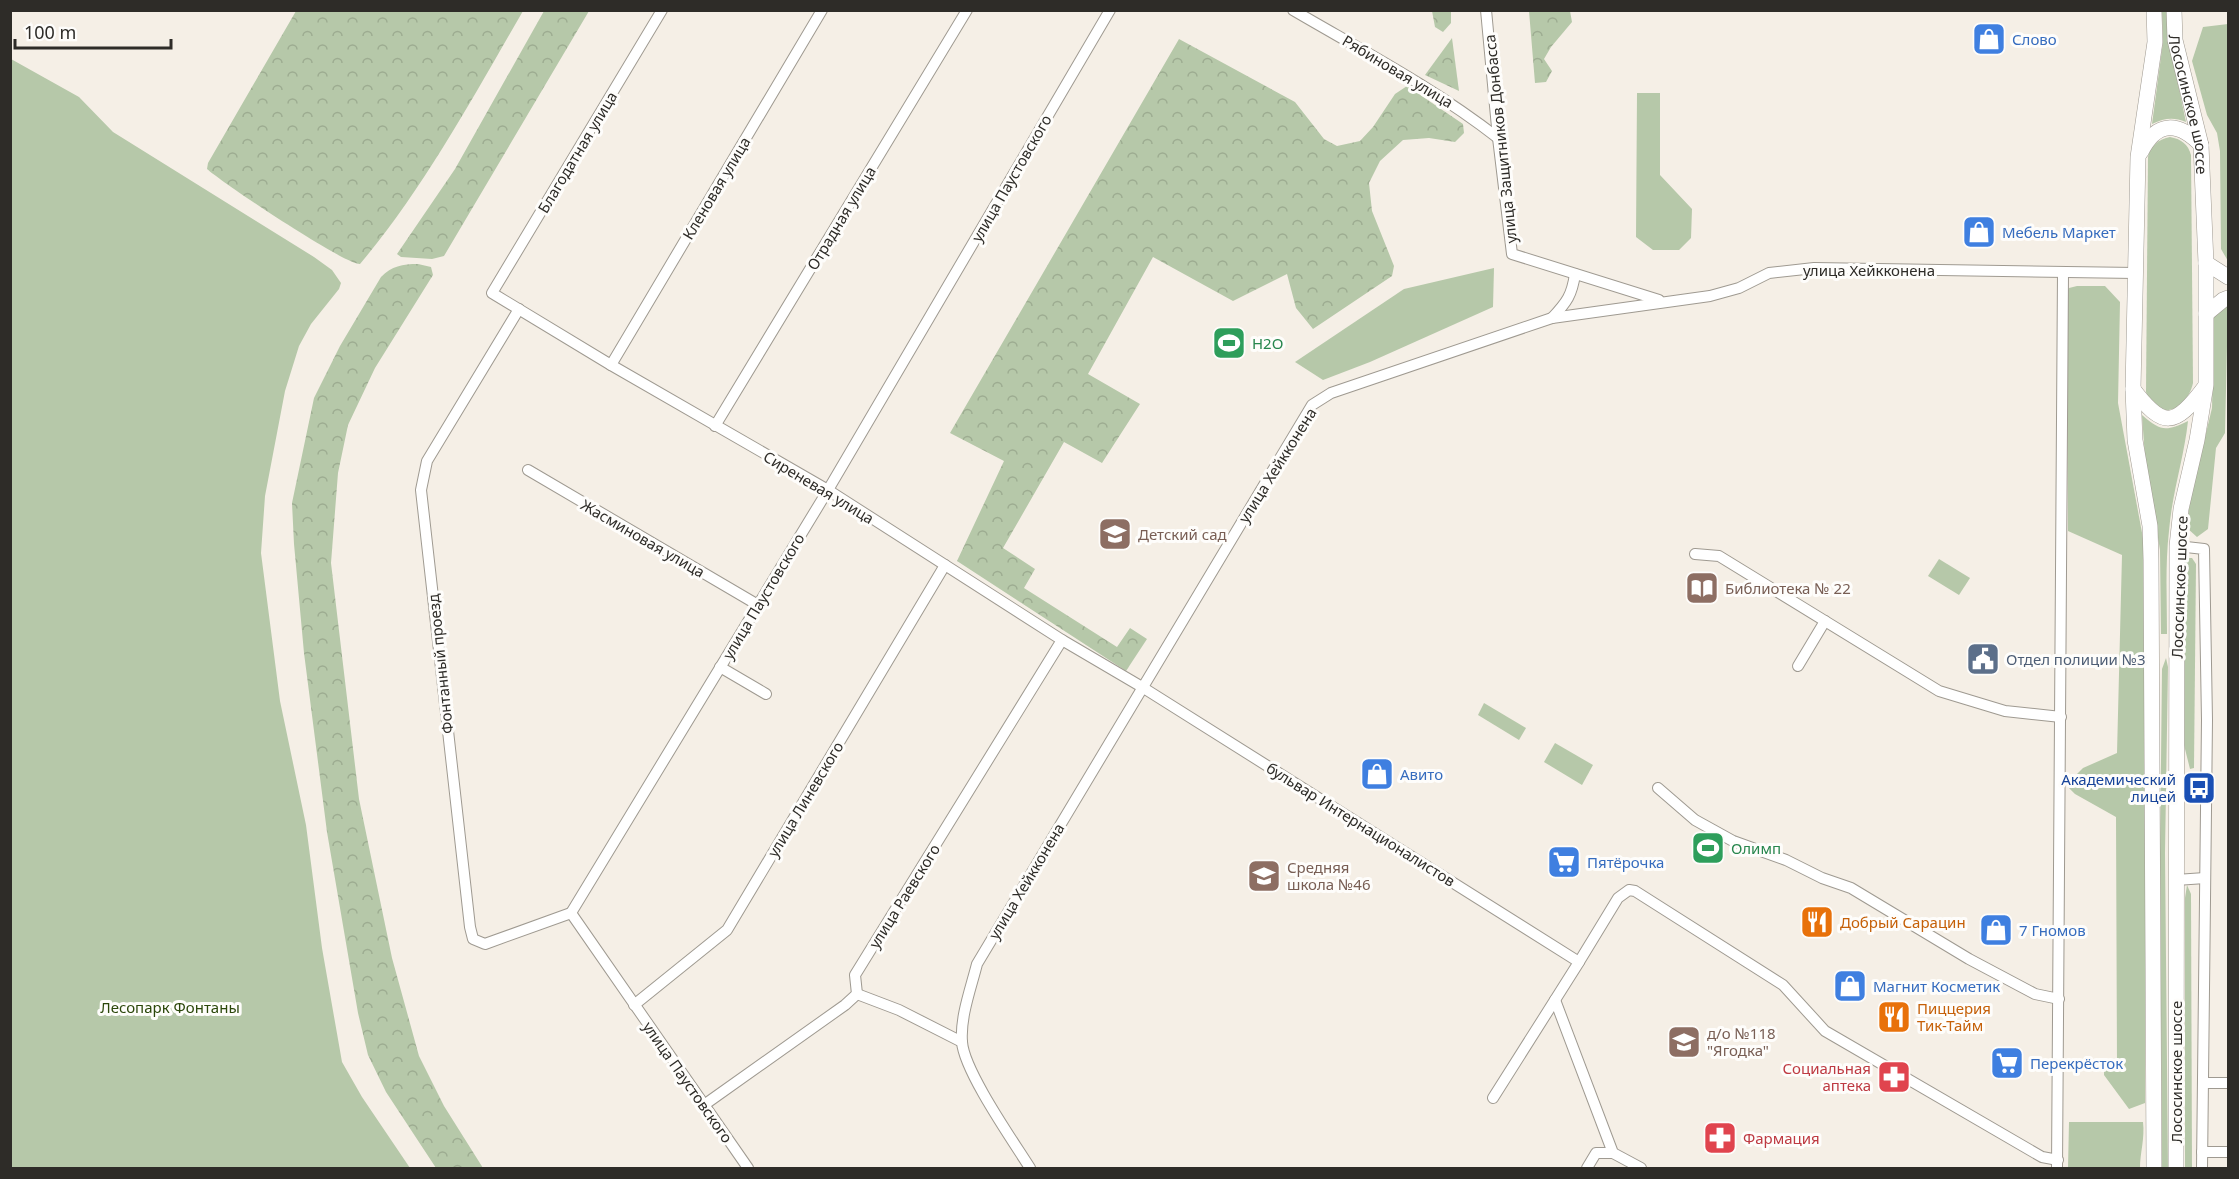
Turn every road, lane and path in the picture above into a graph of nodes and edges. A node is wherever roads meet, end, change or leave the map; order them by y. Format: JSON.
{"nodes":[{"id":1,"x":662,"y":10,"type":"edge"},
{"id":2,"x":822,"y":10,"type":"edge"},
{"id":3,"x":967,"y":10,"type":"edge"},
{"id":4,"x":1110,"y":10,"type":"edge"},
{"id":5,"x":1293,"y":10,"type":"edge"},
{"id":6,"x":1486,"y":10,"type":"edge"},
{"id":7,"x":2154,"y":10,"type":"edge"},
{"id":8,"x":2174,"y":10,"type":"edge"},
{"id":9,"x":1498,"y":138,"type":"junction"},
{"id":10,"x":2201,"y":146,"type":"junction"},
{"id":11,"x":2138,"y":157,"type":"junction"},
{"id":12,"x":2206,"y":263,"type":"junction"},
{"id":13,"x":2062,"y":272,"type":"junction"},
{"id":14,"x":2136,"y":273,"type":"junction"},
{"id":15,"x":1575,"y":274,"type":"junction"},
{"id":16,"x":2229,"y":277,"type":"edge"},
{"id":17,"x":492,"y":293,"type":"joint"},
{"id":18,"x":2229,"y":298,"type":"edge"},
{"id":19,"x":1663,"y":301,"type":"junction"},
{"id":20,"x":519,"y":309,"type":"junction"},
{"id":21,"x":2206,"y":314,"type":"junction"},
{"id":22,"x":1552,"y":318,"type":"junction"},
{"id":23,"x":610,"y":365,"type":"junction"},
{"id":24,"x":2206,"y":385,"type":"junction"},
{"id":25,"x":2133,"y":389,"type":"junction"},
{"id":26,"x":715,"y":426,"type":"junction"},
{"id":27,"x":528,"y":470,"type":"dead end"},
{"id":28,"x":828,"y":490,"type":"junction"},
{"id":29,"x":2177,"y":546,"type":"junction"},
{"id":30,"x":1695,"y":554,"type":"dead end"},
{"id":31,"x":945,"y":565,"type":"junction"},
{"id":32,"x":758,"y":605,"type":"junction"},
{"id":33,"x":1825,"y":621,"type":"junction"},
{"id":34,"x":1062,"y":640,"type":"junction"},
{"id":35,"x":2177,"y":649,"type":"junction"},
{"id":36,"x":2152,"y":650,"type":"junction"},
{"id":37,"x":1798,"y":666,"type":"dead end"},
{"id":38,"x":720,"y":668,"type":"junction"},
{"id":39,"x":1142,"y":687,"type":"junction"},
{"id":40,"x":766,"y":694,"type":"dead end"},
{"id":41,"x":2061,"y":717,"type":"junction"},
{"id":42,"x":1658,"y":788,"type":"dead end"},
{"id":43,"x":2205,"y":878,"type":"junction"},
{"id":44,"x":2176,"y":880,"type":"junction"},
{"id":45,"x":571,"y":913,"type":"junction"},
{"id":46,"x":1579,"y":962,"type":"junction"},
{"id":47,"x":857,"y":994,"type":"junction"},
{"id":48,"x":2059,"y":999,"type":"junction"},
{"id":49,"x":1555,"y":1000,"type":"junction"},
{"id":50,"x":634,"y":1005,"type":"junction"},
{"id":51,"x":962,"y":1042,"type":"junction"},
{"id":52,"x":2203,"y":1083,"type":"junction"},
{"id":53,"x":2229,"y":1083,"type":"edge"},
{"id":54,"x":1493,"y":1098,"type":"dead end"},
{"id":55,"x":704,"y":1105,"type":"junction"},
{"id":56,"x":2202,"y":1152,"type":"junction"},
{"id":57,"x":2229,"y":1152,"type":"edge"},
{"id":58,"x":1613,"y":1153,"type":"junction"},
{"id":59,"x":2057,"y":1164,"type":"edge"},
{"id":60,"x":748,"y":1168,"type":"edge"},
{"id":61,"x":1030,"y":1168,"type":"edge"},
{"id":62,"x":1587,"y":1168,"type":"edge"},
{"id":63,"x":1641,"y":1168,"type":"edge"},
{"id":64,"x":2154,"y":1168,"type":"edge"},
{"id":65,"x":2176,"y":1168,"type":"edge"},
{"id":66,"x":2202,"y":1168,"type":"edge"}],
"edges":[{"from":1,"to":17,"type":"street","name":"Благодатная улица"},
{"from":2,"to":23,"type":"street","name":"Кленовая улица"},
{"from":3,"to":26,"type":"street","name":"Отрадная улица"},
{"from":4,"to":28,"type":"street","name":"улица Паустовского"},
{"from":5,"to":9,"type":"street","name":"Рябиновая улица"},
{"from":6,"to":9,"type":"street","name":"улица Защитников Донбасса"},
{"from":7,"to":11,"type":"street","name":"Лососинское шоссе"},
{"from":8,"to":10,"type":"street","name":"Лососинское шоссе"},
{"from":9,"to":15,"type":"street","name":"улица Защитников Донбасса"},
{"from":10,"to":11,"type":"street"},
{"from":10,"to":12,"type":"street","name":"Лососинское шоссе"},
{"from":11,"to":14,"type":"street","name":"Лососинское шоссе"},
{"from":12,"to":16,"type":"street"},
{"from":12,"to":21,"type":"street","name":"Лососинское шоссе"},
{"from":13,"to":14,"type":"street","name":"улица Хейкконена"},
{"from":13,"to":19,"type":"street","name":"улица Хейкконена"},
{"from":13,"to":41,"type":"street"},
{"from":14,"to":25,"type":"street","name":"Лососинское шоссе"},
{"from":15,"to":19,"type":"street","name":"улица Защитников Донбасса"},
{"from":15,"to":22,"type":"street"},
{"from":17,"to":20,"type":"street","name":"Сиреневая улица"},
{"from":18,"to":21,"type":"street"},
{"from":19,"to":22,"type":"street","name":"улица Хейкконена"},
{"from":20,"to":23,"type":"street","name":"Сиреневая улица"},
{"from":20,"to":45,"type":"street","name":"Фонтанный проезд"},
{"from":21,"to":24,"type":"street","name":"Лососинское шоссе"},
{"from":22,"to":39,"type":"street","name":"улица Хейкконена"},
{"from":23,"to":26,"type":"street","name":"Сиреневая улица"},
{"from":24,"to":25,"type":"street"},
{"from":24,"to":29,"type":"street","name":"Лососинское шоссе"},
{"from":25,"to":36,"type":"street","name":"Лососинское шоссе"},
{"from":26,"to":28,"type":"street","name":"Сиреневая улица"},
{"from":27,"to":32,"type":"street","name":"Жасминовая улица"},
{"from":28,"to":31,"type":"street","name":"Сиреневая улица"},
{"from":28,"to":32,"type":"street","name":"улица Паустовского"},
{"from":29,"to":35,"type":"street","name":"Лососинское шоссе"},
{"from":29,"to":43,"type":"street"},
{"from":30,"to":33,"type":"street"},
{"from":31,"to":34,"type":"street","name":"Сиреневая улица"},
{"from":31,"to":50,"type":"street","name":"улица Линевского"},
{"from":32,"to":38,"type":"street","name":"улица Паустовского"},
{"from":33,"to":37,"type":"street"},
{"from":33,"to":41,"type":"street"},
{"from":34,"to":39,"type":"street","name":"Сиреневая улица"},
{"from":34,"to":47,"type":"street","name":"улица Раевского"},
{"from":35,"to":36,"type":"street"},
{"from":35,"to":44,"type":"street","name":"Лососинское шоссе"},
{"from":36,"to":64,"type":"street","name":"Лососинское шоссе"},
{"from":38,"to":40,"type":"street"},
{"from":38,"to":45,"type":"street","name":"улица Паустовского"},
{"from":39,"to":46,"type":"street","name":"бульвар Интернационалистов"},
{"from":39,"to":51,"type":"street","name":"улица Хейкконена"},
{"from":41,"to":48,"type":"street"},
{"from":42,"to":48,"type":"street"},
{"from":43,"to":44,"type":"street"},
{"from":43,"to":52,"type":"street"},
{"from":44,"to":65,"type":"street","name":"Лососинское шоссе"},
{"from":45,"to":50,"type":"street","name":"улица Паустовского"},
{"from":46,"to":49,"type":"street"},
{"from":46,"to":59,"type":"street"},
{"from":47,"to":51,"type":"street"},
{"from":47,"to":55,"type":"street"},
{"from":48,"to":59,"type":"street"},
{"from":49,"to":54,"type":"street"},
{"from":49,"to":58,"type":"street"},
{"from":50,"to":55,"type":"street","name":"улица Паустовского"},
{"from":51,"to":61,"type":"street","name":"улица Хейкконена"},
{"from":52,"to":53,"type":"street"},
{"from":52,"to":56,"type":"street"},
{"from":55,"to":60,"type":"street","name":"улица Паустовского"},
{"from":56,"to":57,"type":"street"},
{"from":56,"to":66,"type":"street"},
{"from":58,"to":62,"type":"street"},
{"from":58,"to":63,"type":"street"}]}
